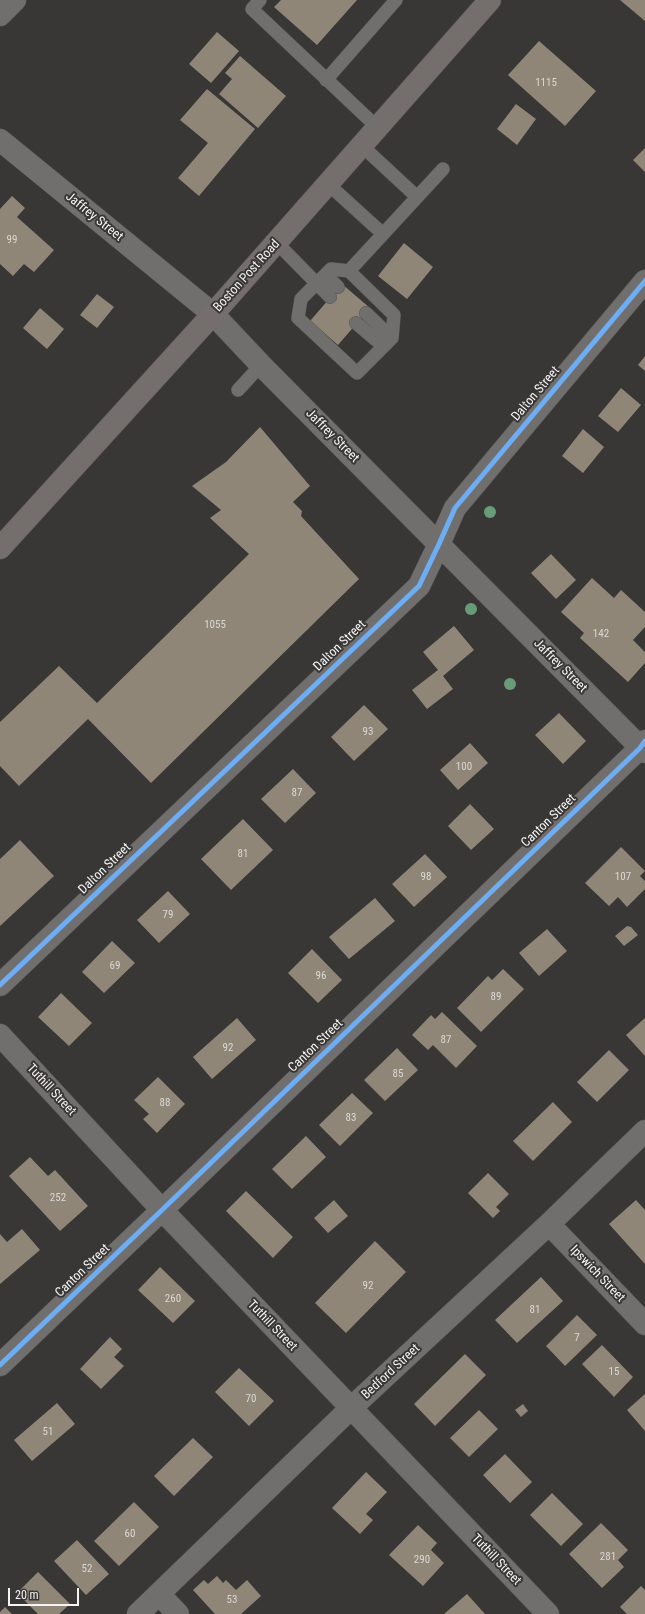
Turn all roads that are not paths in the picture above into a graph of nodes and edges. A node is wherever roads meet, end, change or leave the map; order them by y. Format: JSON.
{"nodes":[{"id":1,"x":15,"y":0,"type":"edge"},
{"id":2,"x":260,"y":0,"type":"edge"},
{"id":3,"x":396,"y":0,"type":"edge"},
{"id":4,"x":490,"y":0,"type":"edge"},
{"id":5,"x":0,"y":15,"type":"edge"},
{"id":6,"x":326,"y":80,"type":"junction"},
{"id":7,"x":377,"y":127,"type":"junction"},
{"id":8,"x":0,"y":140,"type":"edge"},
{"id":9,"x":361,"y":144,"type":"junction"},
{"id":10,"x":443,"y":169,"type":"dead end"},
{"id":11,"x":328,"y":184,"type":"junction"},
{"id":12,"x":416,"y":196,"type":"junction"},
{"id":13,"x":383,"y":234,"type":"junction"},
{"id":14,"x":276,"y":242,"type":"junction"},
{"id":15,"x":349,"y":271,"type":"junction"},
{"id":16,"x":326,"y":275,"type":"junction"},
{"id":17,"x":645,"y":281,"type":"edge"},
{"id":18,"x":317,"y":285,"type":"junction"},
{"id":19,"x":366,"y":313,"type":"dead end"},
{"id":20,"x":213,"y":314,"type":"junction"},
{"id":21,"x":356,"y":323,"type":"dead end"},
{"id":22,"x":387,"y":342,"type":"junction"},
{"id":23,"x":261,"y":364,"type":"junction"},
{"id":24,"x":238,"y":390,"type":"dead end"},
{"id":25,"x":440,"y":544,"type":"junction"},
{"id":26,"x":0,"y":548,"type":"edge"},
{"id":27,"x":643,"y":747,"type":"edge"},
{"id":28,"x":0,"y":985,"type":"edge"},
{"id":29,"x":0,"y":1035,"type":"edge"},
{"id":30,"x":645,"y":1131,"type":"edge"},
{"id":31,"x":162,"y":1210,"type":"junction"},
{"id":32,"x":549,"y":1224,"type":"junction"},
{"id":33,"x":645,"y":1324,"type":"edge"},
{"id":34,"x":0,"y":1365,"type":"edge"},
{"id":35,"x":350,"y":1409,"type":"junction"},
{"id":36,"x":159,"y":1594,"type":"junction"},
{"id":37,"x":138,"y":1614,"type":"edge"},
{"id":38,"x":178,"y":1614,"type":"edge"},
{"id":39,"x":548,"y":1614,"type":"edge"}],
"edges":[{"from":1,"to":5,"type":"street"},
{"from":2,"to":6,"type":"lane"},
{"from":3,"to":6,"type":"lane"},
{"from":4,"to":7,"type":"main road","name":"Boston Post Road"},
{"from":6,"to":7,"type":"lane"},
{"from":7,"to":9,"type":"main road","name":"Boston Post Road"},
{"from":8,"to":20,"type":"street","name":"Jaffrey Street"},
{"from":9,"to":11,"type":"main road","name":"Boston Post Road"},
{"from":9,"to":12,"type":"lane"},
{"from":10,"to":12,"type":"lane"},
{"from":11,"to":13,"type":"lane"},
{"from":11,"to":14,"type":"main road","name":"Boston Post Road"},
{"from":12,"to":13,"type":"lane"},
{"from":13,"to":15,"type":"lane"},
{"from":14,"to":18,"type":"lane"},
{"from":14,"to":20,"type":"main road","name":"Boston Post Road"},
{"from":15,"to":16,"type":"lane"},
{"from":15,"to":22,"type":"lane"},
{"from":16,"to":18,"type":"lane"},
{"from":16,"to":18,"type":"lane"},
{"from":17,"to":25,"type":"street","name":"Dalton Street"},
{"from":18,"to":22,"type":"lane"},
{"from":19,"to":22,"type":"lane"},
{"from":20,"to":23,"type":"street","name":"Jaffrey Street"},
{"from":20,"to":26,"type":"main road","name":"Boston Post Road"},
{"from":21,"to":22,"type":"lane"},
{"from":23,"to":24,"type":"lane"},
{"from":23,"to":25,"type":"street","name":"Jaffrey Street"},
{"from":25,"to":27,"type":"street","name":"Jaffrey Street"},
{"from":25,"to":28,"type":"street","name":"Dalton Street"},
{"from":27,"to":31,"type":"street","name":"Canton Street"},
{"from":29,"to":31,"type":"street","name":"Tuthill Street"},
{"from":30,"to":32,"type":"street","name":"Bedford Street"},
{"from":31,"to":34,"type":"street","name":"Canton Street"},
{"from":31,"to":35,"type":"street","name":"Tuthill Street"},
{"from":32,"to":33,"type":"street","name":"Ipswich Street"},
{"from":32,"to":35,"type":"street","name":"Bedford Street"},
{"from":35,"to":36,"type":"street","name":"Bedford Street"},
{"from":35,"to":39,"type":"street","name":"Tuthill Street"},
{"from":36,"to":37,"type":"street","name":"Bedford Street"},
{"from":36,"to":38,"type":"street"}]}
